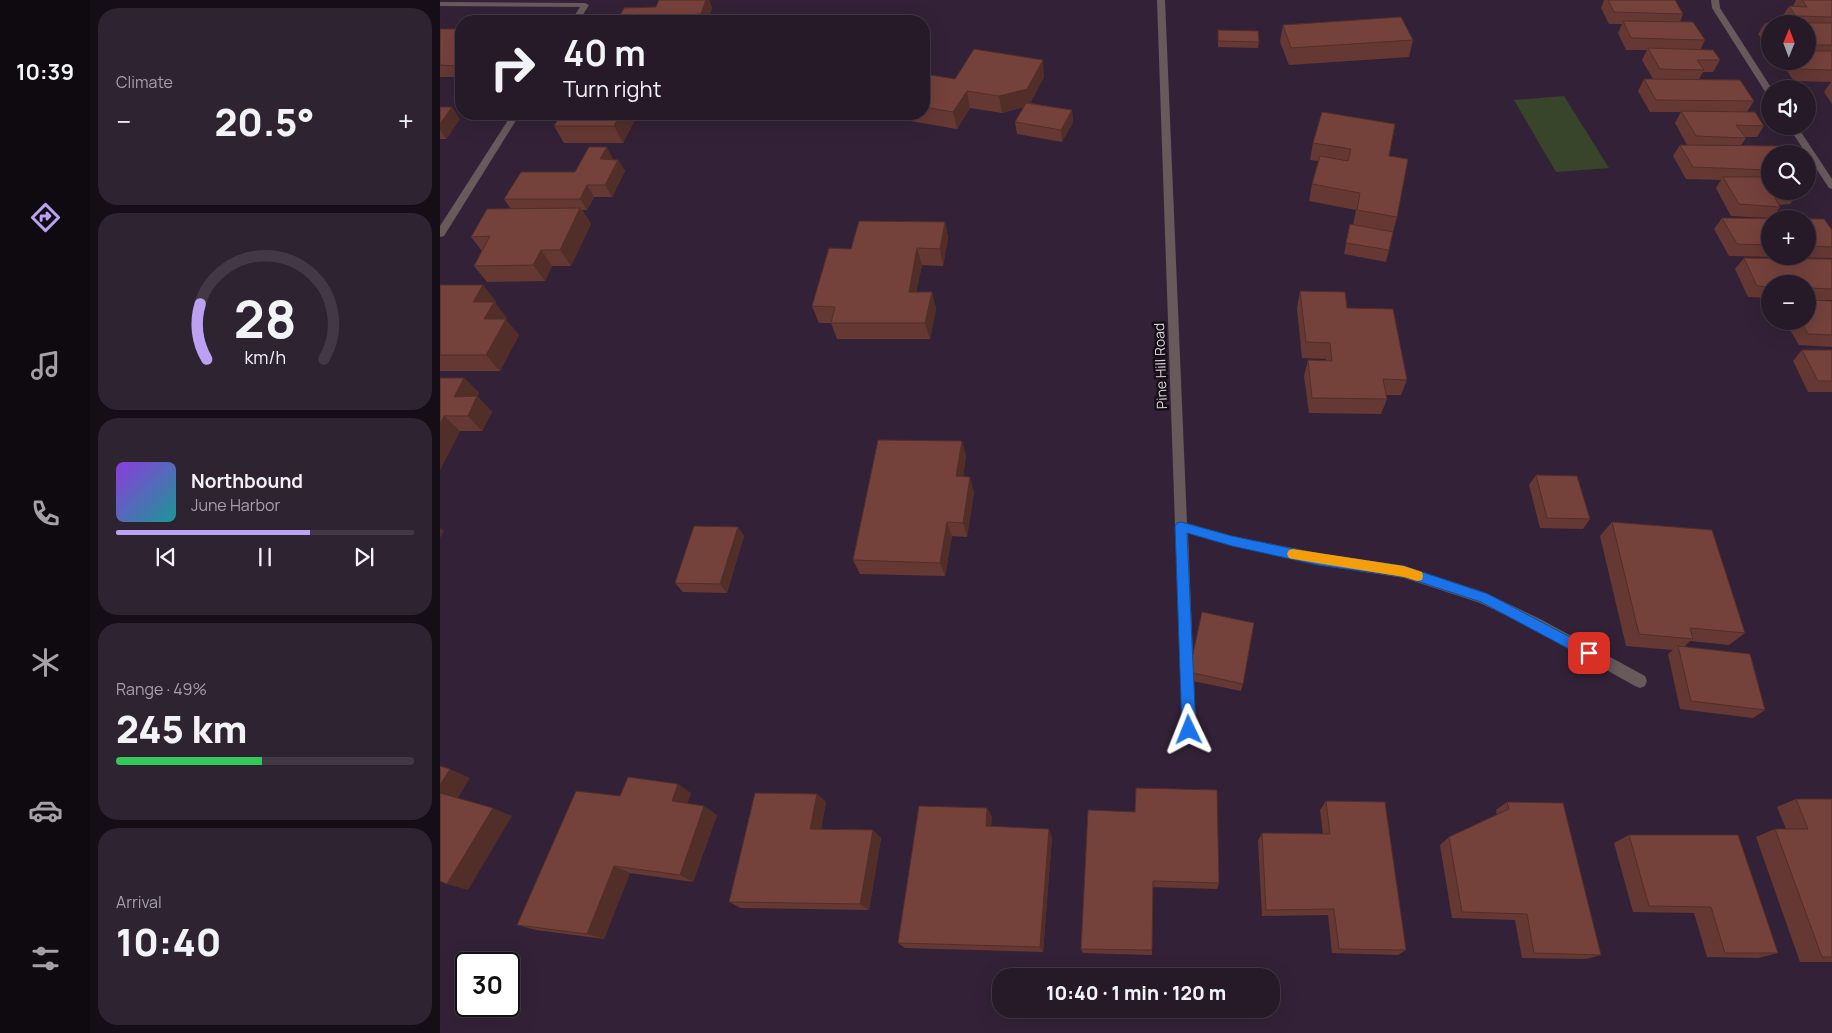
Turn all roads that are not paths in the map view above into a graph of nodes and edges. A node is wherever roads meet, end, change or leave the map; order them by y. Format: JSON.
{"nodes":[{"id":1,"x":1161,"y":0,"type":"edge"},
{"id":2,"x":1715,"y":0,"type":"edge"},
{"id":3,"x":440,"y":4,"type":"edge"},
{"id":4,"x":579,"y":15,"type":"edge"},
{"id":5,"x":1762,"y":80,"type":"edge"},
{"id":6,"x":512,"y":120,"type":"edge"},
{"id":7,"x":1798,"y":135,"type":"edge"},
{"id":8,"x":1832,"y":186,"type":"edge"},
{"id":9,"x":440,"y":234,"type":"edge"},
{"id":10,"x":1181,"y":526,"type":"junction"},
{"id":11,"x":1640,"y":681,"type":"dead end"},
{"id":12,"x":1189,"y":730,"type":"dead end"}],
"edges":[{"from":1,"to":10,"type":"street","name":"Pine Hill Road"},
{"from":2,"to":5,"type":"street"},
{"from":3,"to":4,"type":"street"},
{"from":6,"to":9,"type":"street"},
{"from":7,"to":8,"type":"street"},
{"from":10,"to":11,"type":"street"},
{"from":10,"to":12,"type":"street","name":"Pine Hill Road"}]}
